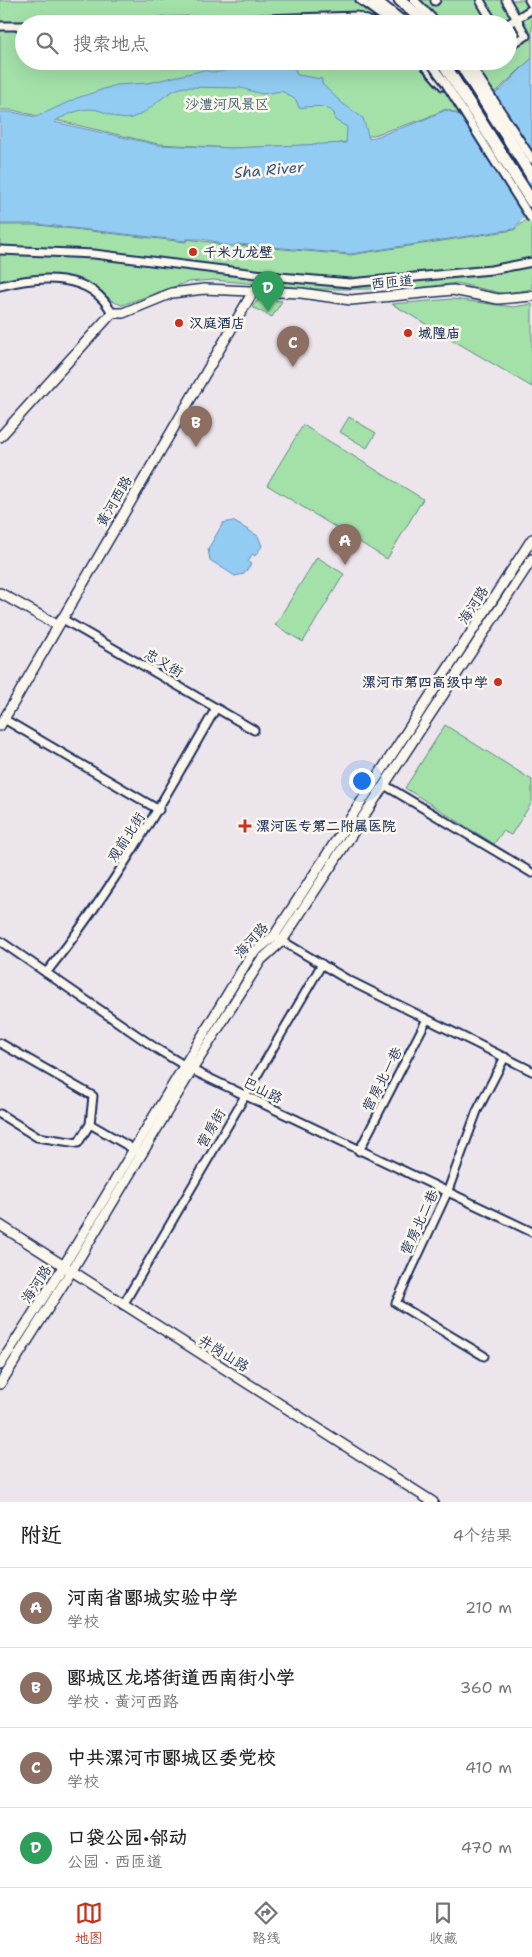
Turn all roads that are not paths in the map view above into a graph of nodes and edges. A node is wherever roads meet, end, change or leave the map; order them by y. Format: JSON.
{"nodes":[{"id":1,"x":360,"y":0,"type":"edge"},
{"id":2,"x":374,"y":0,"type":"edge"},
{"id":3,"x":400,"y":0,"type":"edge"},
{"id":4,"x":414,"y":0,"type":"edge"},
{"id":5,"x":506,"y":0,"type":"edge"},
{"id":6,"x":530,"y":0,"type":"edge"},
{"id":7,"x":481,"y":2,"type":"dead end"},
{"id":8,"x":532,"y":4,"type":"edge"},
{"id":9,"x":532,"y":9,"type":"edge"},
{"id":10,"x":385,"y":15,"type":"edge"},
{"id":11,"x":387,"y":15,"type":"edge"},
{"id":12,"x":417,"y":15,"type":"edge"},
{"id":13,"x":429,"y":15,"type":"edge"},
{"id":14,"x":489,"y":15,"type":"edge"},
{"id":15,"x":514,"y":15,"type":"edge"},
{"id":16,"x":517,"y":18,"type":"edge"},
{"id":17,"x":517,"y":20,"type":"edge"},
{"id":18,"x":0,"y":26,"type":"edge"},
{"id":19,"x":15,"y":26,"type":"edge"},
{"id":20,"x":529,"y":34,"type":"edge"},
{"id":21,"x":517,"y":41,"type":"edge"},
{"id":22,"x":429,"y":70,"type":"edge"},
{"id":23,"x":436,"y":70,"type":"edge"},
{"id":24,"x":448,"y":70,"type":"edge"},
{"id":25,"x":465,"y":70,"type":"edge"},
{"id":26,"x":470,"y":70,"type":"edge"},
{"id":27,"x":474,"y":70,"type":"edge"},
{"id":28,"x":532,"y":159,"type":"edge"},
{"id":29,"x":532,"y":176,"type":"edge"},
{"id":30,"x":532,"y":202,"type":"edge"},
{"id":31,"x":532,"y":220,"type":"edge"},
{"id":32,"x":0,"y":250,"type":"edge"},
{"id":33,"x":532,"y":262,"type":"edge"},
{"id":34,"x":0,"y":286,"type":"edge"},
{"id":35,"x":254,"y":290,"type":"junction"},
{"id":36,"x":532,"y":296,"type":"edge"},
{"id":37,"x":112,"y":313,"type":"junction"},
{"id":38,"x":0,"y":438,"type":"edge"},
{"id":39,"x":532,"y":539,"type":"edge"},
{"id":40,"x":532,"y":559,"type":"edge"},
{"id":41,"x":0,"y":594,"type":"edge"},
{"id":42,"x":59,"y":622,"type":"junction"},
{"id":43,"x":216,"y":708,"type":"junction"},
{"id":44,"x":2,"y":722,"type":"edge"},
{"id":45,"x":254,"y":730,"type":"dead end"},
{"id":46,"x":386,"y":786,"type":"junction"},
{"id":47,"x":158,"y":810,"type":"junction"},
{"id":48,"x":532,"y":873,"type":"edge"},
{"id":49,"x":278,"y":938,"type":"junction"},
{"id":50,"x":0,"y":941,"type":"edge"},
{"id":51,"x":322,"y":964,"type":"junction"},
{"id":52,"x":46,"y":973,"type":"junction"},
{"id":53,"x":427,"y":1019,"type":"junction"},
{"id":54,"x":0,"y":1043,"type":"edge"},
{"id":55,"x":505,"y":1057,"type":"junction"},
{"id":56,"x":188,"y":1068,"type":"junction"},
{"id":57,"x":532,"y":1071,"type":"edge"},
{"id":58,"x":244,"y":1095,"type":"junction"},
{"id":59,"x":0,"y":1114,"type":"edge"},
{"id":60,"x":90,"y":1124,"type":"junction"},
{"id":61,"x":359,"y":1151,"type":"junction"},
{"id":62,"x":138,"y":1152,"type":"junction"},
{"id":63,"x":447,"y":1193,"type":"junction"},
{"id":64,"x":0,"y":1225,"type":"edge"},
{"id":65,"x":532,"y":1232,"type":"edge"},
{"id":66,"x":67,"y":1269,"type":"junction"},
{"id":67,"x":123,"y":1305,"type":"junction"},
{"id":68,"x":484,"y":1356,"type":"dead end"},
{"id":69,"x":0,"y":1365,"type":"edge"},
{"id":70,"x":0,"y":1384,"type":"edge"},
{"id":71,"x":433,"y":1502,"type":"edge"}],
"edges":[{"from":1,"to":10,"type":"street"},
{"from":2,"to":11,"type":"highway"},
{"from":3,"to":12,"type":"highway"},
{"from":4,"to":13,"type":"street"},
{"from":5,"to":15,"type":"street"},
{"from":6,"to":8,"type":"street"},
{"from":7,"to":14,"type":"street"},
{"from":9,"to":16,"type":"street"},
{"from":17,"to":20,"type":"street"},
{"from":18,"to":19,"type":"street"},
{"from":20,"to":21,"type":"street"},
{"from":22,"to":26,"type":"street"},
{"from":23,"to":31,"type":"street","bridge":true},
{"from":24,"to":30,"type":"highway","bridge":true},
{"from":25,"to":29,"type":"highway","bridge":true},
{"from":27,"to":28,"type":"street","bridge":true},
{"from":32,"to":33,"type":"street"},
{"from":34,"to":37,"type":"street"},
{"from":35,"to":36,"type":"street","name":"西匝道"},
{"from":35,"to":37,"type":"street","name":"西匝道"},
{"from":35,"to":42,"type":"street","name":"黄河西路"},
{"from":37,"to":38,"type":"street"},
{"from":39,"to":49,"type":"street","name":"海河路"},
{"from":40,"to":46,"type":"street","name":"海河路"},
{"from":41,"to":42,"type":"street"},
{"from":42,"to":43,"type":"street","name":"忠义街"},
{"from":42,"to":44,"type":"street","name":"黄河西路"},
{"from":43,"to":45,"type":"street","name":"忠义街"},
{"from":43,"to":47,"type":"street","name":"观前北街"},
{"from":44,"to":47,"type":"street"},
{"from":46,"to":48,"type":"street"},
{"from":46,"to":49,"type":"street","name":"海河路"},
{"from":47,"to":52,"type":"street","name":"观前北街"},
{"from":49,"to":51,"type":"street"},
{"from":49,"to":56,"type":"street","name":"海河路"},
{"from":50,"to":52,"type":"street","name":"巴山路"},
{"from":51,"to":53,"type":"street"},
{"from":51,"to":58,"type":"street","name":"营房街"},
{"from":52,"to":56,"type":"street","name":"巴山路"},
{"from":53,"to":55,"type":"street"},
{"from":53,"to":61,"type":"street","name":"营房北一巷"},
{"from":54,"to":60,"type":"street"},
{"from":55,"to":57,"type":"street"},
{"from":55,"to":63,"type":"street","name":"营房北二巷"},
{"from":56,"to":58,"type":"street","name":"巴山路"},
{"from":56,"to":62,"type":"street","name":"海河路"},
{"from":58,"to":61,"type":"street","name":"巴山路"},
{"from":58,"to":67,"type":"street","name":"营房街"},
{"from":59,"to":60,"type":"street"},
{"from":60,"to":62,"type":"street"},
{"from":61,"to":63,"type":"street","name":"巴山路"},
{"from":62,"to":66,"type":"street","name":"海河路"},
{"from":63,"to":65,"type":"street","name":"巴山路"},
{"from":63,"to":68,"type":"street","name":"营房北二巷"},
{"from":64,"to":66,"type":"street","name":"井岗山路"},
{"from":66,"to":67,"type":"street","name":"井岗山路"},
{"from":66,"to":69,"type":"street","name":"海河路"},
{"from":66,"to":70,"type":"street","name":"海河路"},
{"from":67,"to":71,"type":"street","name":"井岗山路"}]}
